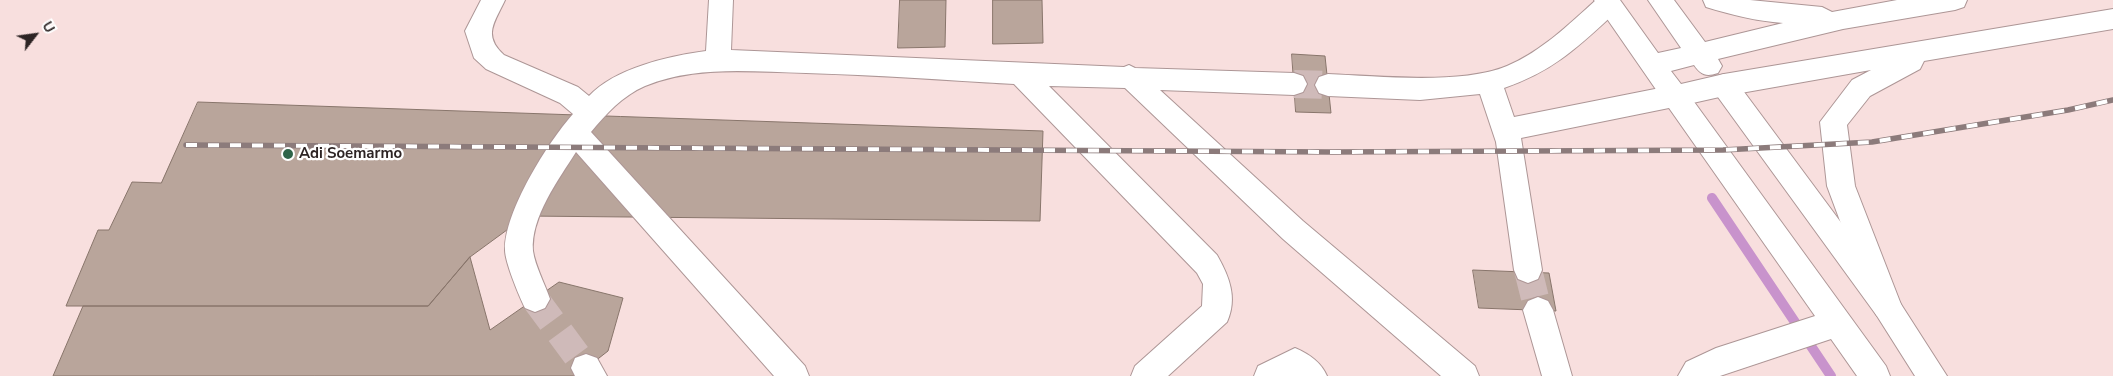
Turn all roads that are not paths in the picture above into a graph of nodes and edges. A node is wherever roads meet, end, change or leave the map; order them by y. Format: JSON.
{"nodes":[{"id":1,"x":493,"y":0,"type":"edge"},
{"id":2,"x":721,"y":0,"type":"edge"},
{"id":3,"x":1660,"y":0,"type":"edge"},
{"id":4,"x":1715,"y":0,"type":"edge"},
{"id":5,"x":1955,"y":0,"type":"edge"},
{"id":6,"x":1609,"y":1,"type":"edge"},
{"id":7,"x":1844,"y":19,"type":"junction"},
{"id":8,"x":2113,"y":19,"type":"edge"},
{"id":9,"x":1935,"y":50,"type":"junction"},
{"id":10,"x":1700,"y":53,"type":"junction"},
{"id":11,"x":718,"y":60,"type":"junction"},
{"id":12,"x":1652,"y":65,"type":"junction"},
{"id":13,"x":1021,"y":74,"type":"junction"},
{"id":14,"x":1129,"y":76,"type":"junction"},
{"id":15,"x":1489,"y":83,"type":"junction"},
{"id":16,"x":1294,"y":84,"type":"tunnel mouth"},
{"id":17,"x":1328,"y":85,"type":"tunnel mouth"},
{"id":18,"x":1724,"y":85,"type":"junction"},
{"id":19,"x":1675,"y":96,"type":"junction"},
{"id":20,"x":583,"y":122,"type":"junction"},
{"id":21,"x":1504,"y":130,"type":"junction"},
{"id":22,"x":1528,"y":270,"type":"tunnel mouth"},
{"id":23,"x":535,"y":299,"type":"tunnel mouth"},
{"id":24,"x":1887,"y":307,"type":"junction"},
{"id":25,"x":1538,"y":310,"type":"tunnel mouth"},
{"id":26,"x":1830,"y":325,"type":"junction"},
{"id":27,"x":1149,"y":373,"type":"edge"},
{"id":28,"x":794,"y":376,"type":"edge"},
{"id":29,"x":1269,"y":376,"type":"edge"},
{"id":30,"x":1312,"y":376,"type":"edge"},
{"id":31,"x":1464,"y":376,"type":"edge"},
{"id":32,"x":1557,"y":376,"type":"edge"},
{"id":33,"x":1693,"y":376,"type":"edge"},
{"id":34,"x":1876,"y":376,"type":"edge"},
{"id":35,"x":1932,"y":376,"type":"edge"}],
"edges":[{"from":1,"to":20,"type":"main road"},
{"from":2,"to":11,"type":"main road"},
{"from":3,"to":10,"type":"main road"},
{"from":4,"to":7,"type":"main road"},
{"from":5,"to":7,"type":"main road"},
{"from":6,"to":12,"type":"main road"},
{"from":6,"to":15,"type":"main road"},
{"from":7,"to":10,"type":"main road"},
{"from":8,"to":9,"type":"main road"},
{"from":9,"to":18,"type":"main road"},
{"from":9,"to":24,"type":"main road"},
{"from":10,"to":12,"type":"main road"},
{"from":10,"to":18,"type":"main road"},
{"from":11,"to":13,"type":"main road"},
{"from":11,"to":20,"type":"main road"},
{"from":12,"to":19,"type":"main road"},
{"from":13,"to":14,"type":"main road"},
{"from":13,"to":27,"type":"main road"},
{"from":14,"to":16,"type":"main road"},
{"from":14,"to":31,"type":"main road"},
{"from":15,"to":17,"type":"main road"},
{"from":15,"to":21,"type":"main road"},
{"from":18,"to":19,"type":"main road"},
{"from":18,"to":24,"type":"main road"},
{"from":19,"to":21,"type":"main road"},
{"from":19,"to":26,"type":"main road"},
{"from":20,"to":23,"type":"main road"},
{"from":20,"to":28,"type":"main road"},
{"from":21,"to":22,"type":"main road"},
{"from":24,"to":35,"type":"main road"},
{"from":25,"to":32,"type":"main road"},
{"from":26,"to":33,"type":"main road"},
{"from":26,"to":34,"type":"main road"},
{"from":29,"to":30,"type":"main road"}]}
